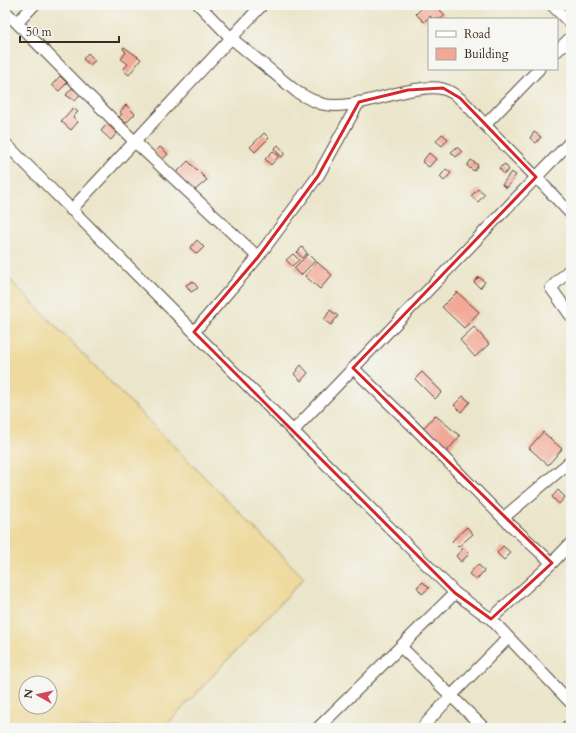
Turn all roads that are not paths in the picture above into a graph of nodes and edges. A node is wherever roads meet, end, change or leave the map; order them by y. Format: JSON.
{"nodes":[{"id":1,"x":34,"y":5,"type":"edge"},
{"id":2,"x":199,"y":5,"type":"edge"},
{"id":3,"x":262,"y":5,"type":"edge"},
{"id":4,"x":552,"y":5,"type":"edge"},
{"id":5,"x":5,"y":11,"type":"edge"},
{"id":6,"x":17,"y":23,"type":"junction"},
{"id":7,"x":571,"y":24,"type":"edge"},
{"id":8,"x":571,"y":37,"type":"edge"},
{"id":9,"x":231,"y":38,"type":"junction"},
{"id":10,"x":558,"y":50,"type":"edge"},
{"id":11,"x":538,"y":70,"type":"edge"},
{"id":12,"x":359,"y":102,"type":"junction"},
{"id":13,"x":484,"y":125,"type":"junction"},
{"id":14,"x":571,"y":141,"type":"edge"},
{"id":15,"x":135,"y":142,"type":"junction"},
{"id":16,"x":5,"y":143,"type":"edge"},
{"id":17,"x":536,"y":177,"type":"junction"},
{"id":18,"x":72,"y":210,"type":"junction"},
{"id":19,"x":571,"y":214,"type":"edge"},
{"id":20,"x":258,"y":257,"type":"junction"},
{"id":21,"x":571,"y":268,"type":"edge"},
{"id":22,"x":571,"y":316,"type":"edge"},
{"id":23,"x":194,"y":332,"type":"junction"},
{"id":24,"x":353,"y":368,"type":"junction"},
{"id":25,"x":293,"y":431,"type":"junction"},
{"id":26,"x":571,"y":461,"type":"edge"},
{"id":27,"x":502,"y":518,"type":"junction"},
{"id":28,"x":571,"y":543,"type":"edge"},
{"id":29,"x":552,"y":563,"type":"junction"},
{"id":30,"x":455,"y":593,"type":"junction"},
{"id":31,"x":491,"y":620,"type":"junction"},
{"id":32,"x":508,"y":638,"type":"junction"},
{"id":33,"x":401,"y":647,"type":"junction"},
{"id":34,"x":451,"y":696,"type":"junction"},
{"id":35,"x":571,"y":703,"type":"edge"},
{"id":36,"x":318,"y":728,"type":"edge"},
{"id":37,"x":422,"y":728,"type":"edge"},
{"id":38,"x":484,"y":728,"type":"edge"}],
"edges":[{"from":1,"to":6,"type":"street"},
{"from":2,"to":9,"type":"street"},
{"from":3,"to":9,"type":"street"},
{"from":4,"to":7,"type":"street"},
{"from":5,"to":6,"type":"street"},
{"from":6,"to":15,"type":"street"},
{"from":8,"to":10,"type":"street"},
{"from":9,"to":12,"type":"street"},
{"from":9,"to":15,"type":"street"},
{"from":11,"to":13,"type":"street"},
{"from":12,"to":13,"type":"street"},
{"from":12,"to":20,"type":"street"},
{"from":13,"to":17,"type":"street"},
{"from":14,"to":17,"type":"street"},
{"from":15,"to":18,"type":"street"},
{"from":15,"to":20,"type":"street"},
{"from":16,"to":18,"type":"street"},
{"from":17,"to":19,"type":"street"},
{"from":17,"to":24,"type":"street"},
{"from":18,"to":23,"type":"street"},
{"from":20,"to":23,"type":"street"},
{"from":21,"to":22,"type":"street"},
{"from":23,"to":25,"type":"street"},
{"from":24,"to":25,"type":"street"},
{"from":24,"to":27,"type":"street"},
{"from":25,"to":30,"type":"street"},
{"from":26,"to":27,"type":"street"},
{"from":27,"to":29,"type":"street"},
{"from":28,"to":29,"type":"street"},
{"from":29,"to":31,"type":"street"},
{"from":30,"to":31,"type":"street"},
{"from":30,"to":33,"type":"street"},
{"from":31,"to":32,"type":"street"},
{"from":32,"to":34,"type":"street"},
{"from":32,"to":35,"type":"street"},
{"from":33,"to":34,"type":"street"},
{"from":33,"to":36,"type":"street"},
{"from":34,"to":37,"type":"street"},
{"from":34,"to":38,"type":"street"}]}
